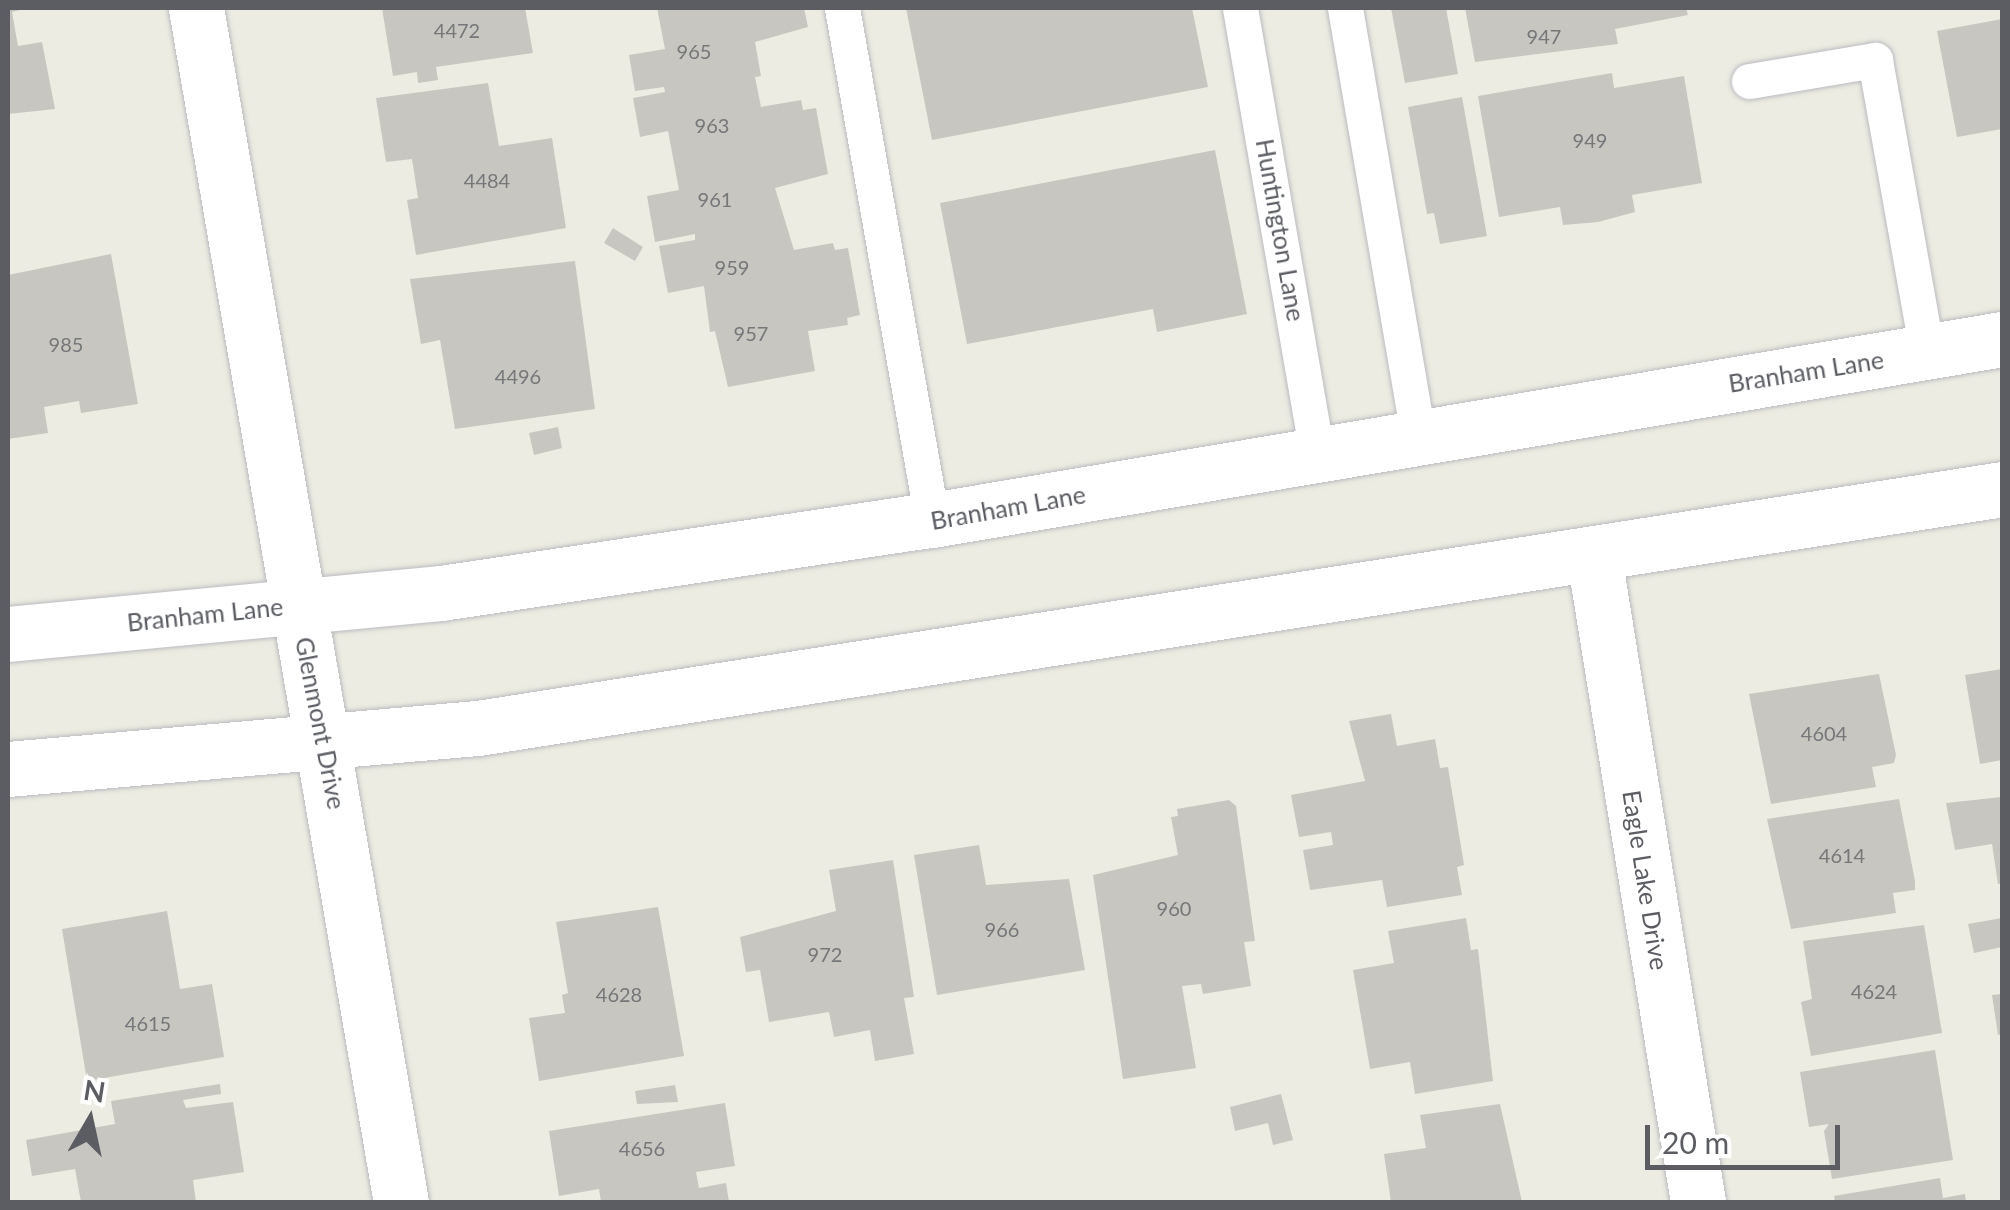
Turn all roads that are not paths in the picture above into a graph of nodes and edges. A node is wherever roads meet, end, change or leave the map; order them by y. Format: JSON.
{"nodes":[{"id":1,"x":196,"y":8,"type":"edge"},
{"id":2,"x":842,"y":8,"type":"edge"},
{"id":3,"x":1240,"y":8,"type":"edge"},
{"id":4,"x":1345,"y":8,"type":"edge"},
{"id":5,"x":1749,"y":81,"type":"dead end"},
{"id":6,"x":2002,"y":339,"type":"edge"},
{"id":7,"x":1926,"y":352,"type":"junction"},
{"id":8,"x":1418,"y":436,"type":"junction"},
{"id":9,"x":1318,"y":454,"type":"junction"},
{"id":10,"x":2002,"y":489,"type":"edge"},
{"id":11,"x":932,"y":520,"type":"junction"},
{"id":12,"x":1594,"y":557,"type":"junction"},
{"id":13,"x":299,"y":605,"type":"junction"},
{"id":14,"x":8,"y":634,"type":"edge"},
{"id":15,"x":324,"y":742,"type":"junction"},
{"id":16,"x":8,"y":769,"type":"edge"},
{"id":17,"x":401,"y":1202,"type":"edge"},
{"id":18,"x":1698,"y":1202,"type":"edge"}],
"edges":[{"from":1,"to":13,"type":"main road","name":"Glenmont Drive"},
{"from":2,"to":11,"type":"lane"},
{"from":3,"to":9,"type":"lane","name":"Huntington Lane"},
{"from":4,"to":8,"type":"lane"},
{"from":5,"to":7,"type":"lane"},
{"from":6,"to":7,"type":"main road","name":"Branham Lane"},
{"from":7,"to":8,"type":"main road","name":"Branham Lane"},
{"from":8,"to":9,"type":"main road","name":"Branham Lane"},
{"from":9,"to":11,"type":"main road","name":"Branham Lane"},
{"from":10,"to":12,"type":"main road"},
{"from":11,"to":13,"type":"main road","name":"Branham Lane"},
{"from":12,"to":15,"type":"main road"},
{"from":12,"to":18,"type":"main road","name":"Eagle Lake Drive"},
{"from":13,"to":14,"type":"main road","name":"Branham Lane"},
{"from":13,"to":15,"type":"main road","name":"Glenmont Drive"},
{"from":15,"to":16,"type":"main road"},
{"from":15,"to":17,"type":"main road","name":"Glenmont Drive"}]}
